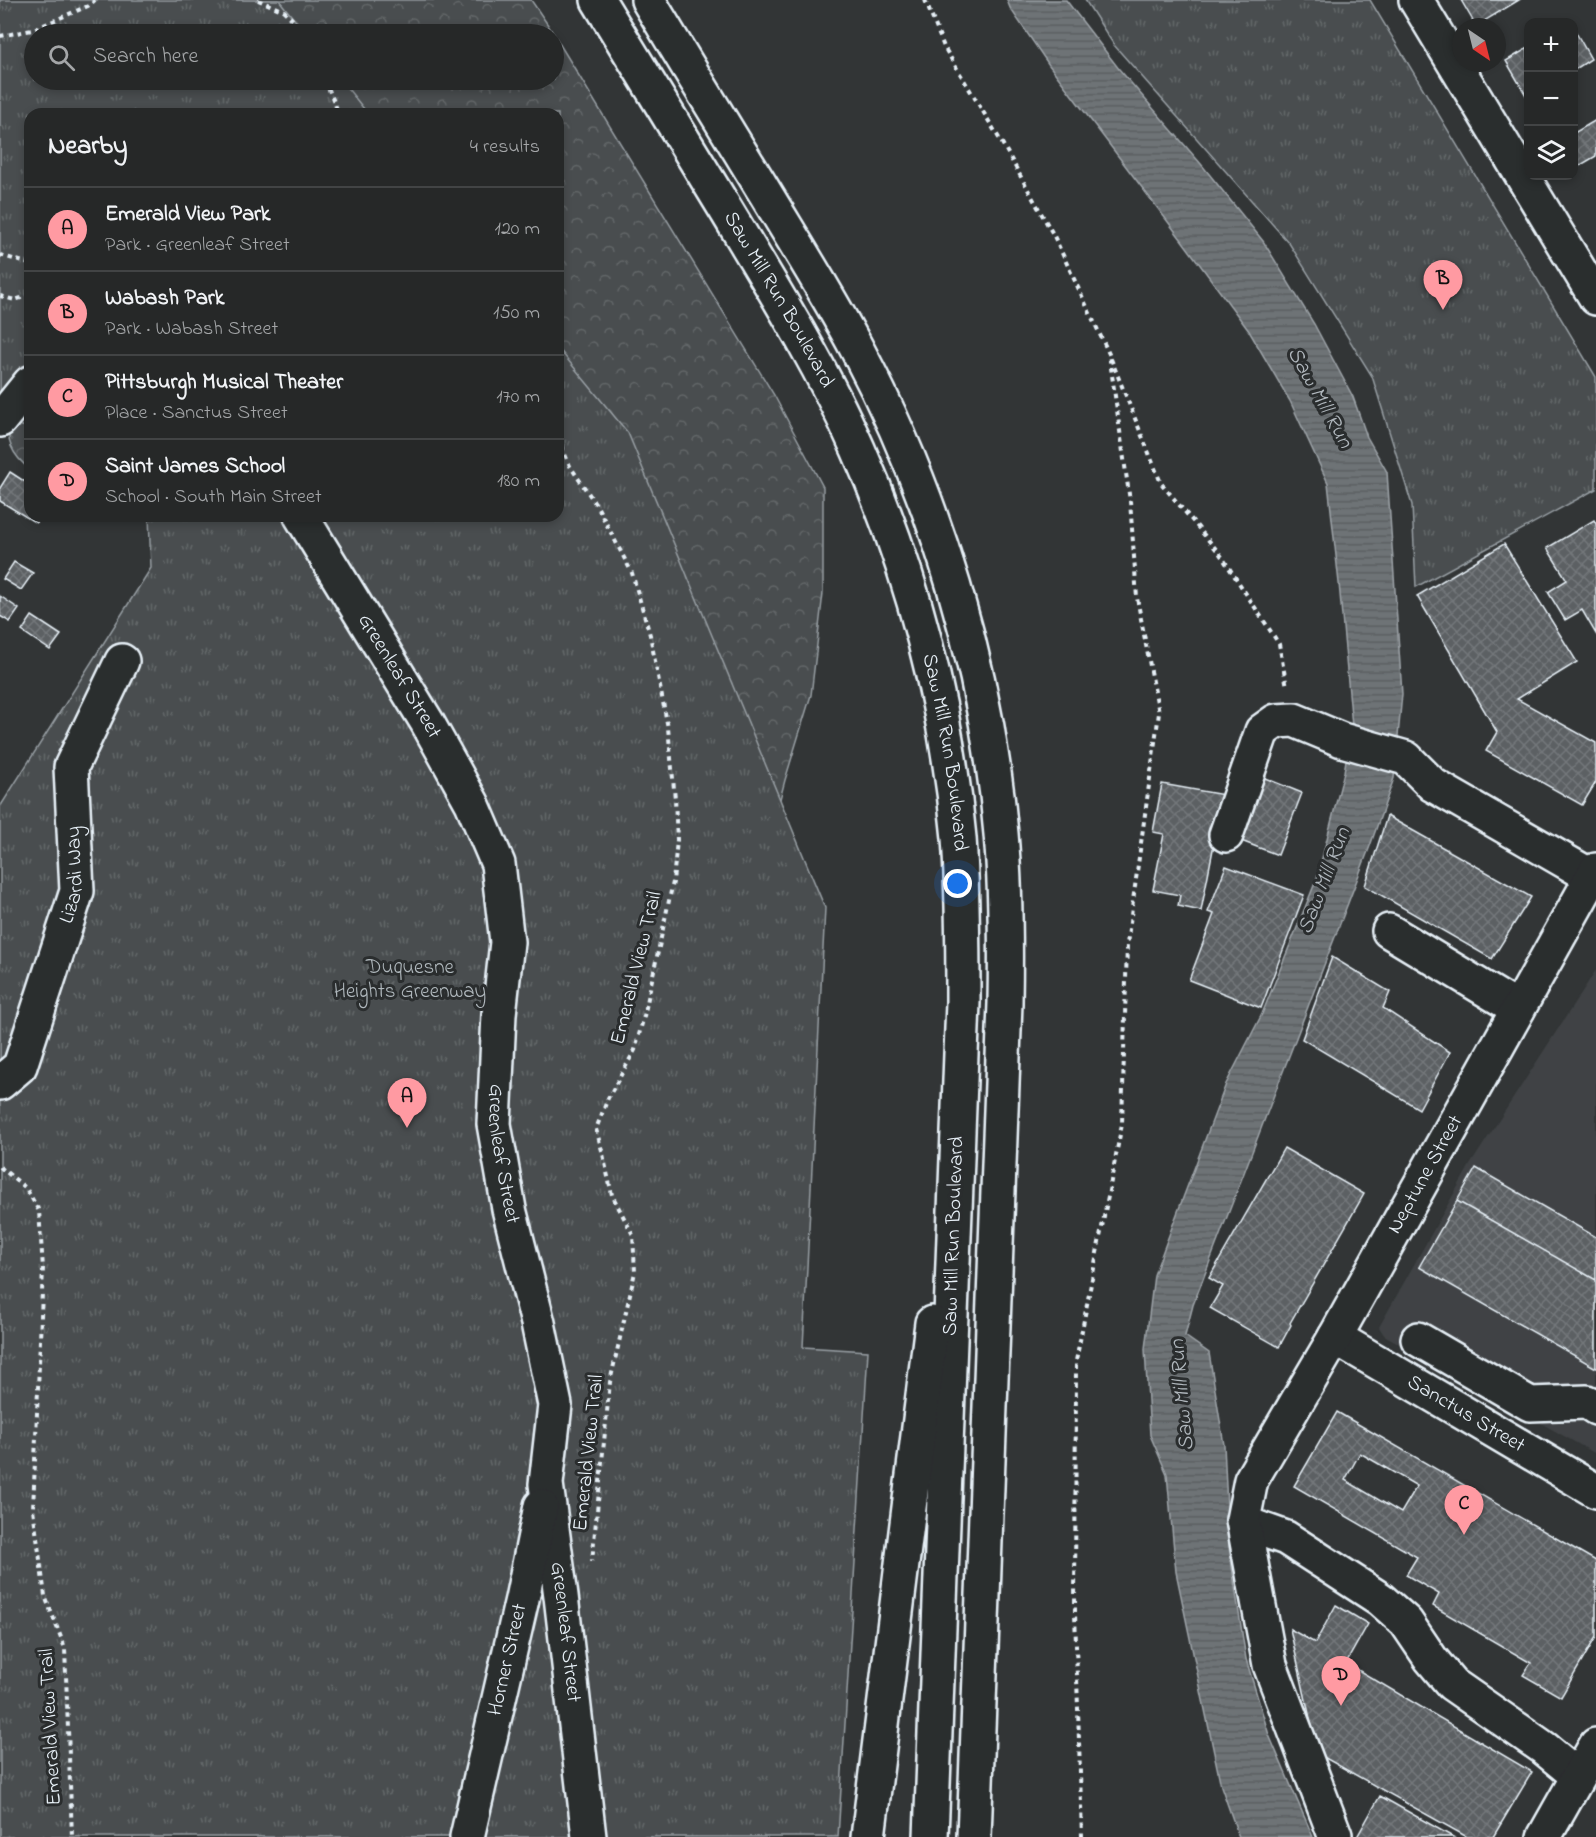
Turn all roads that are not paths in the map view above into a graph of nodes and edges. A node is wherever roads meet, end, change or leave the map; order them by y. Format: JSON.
{"nodes":[{"id":1,"x":598,"y":0,"type":"edge"},
{"id":2,"x":648,"y":0,"type":"edge"},
{"id":3,"x":1416,"y":0,"type":"edge"},
{"id":4,"x":1596,"y":298,"type":"edge"},
{"id":5,"x":24,"y":390,"type":"edge"},
{"id":6,"x":0,"y":420,"type":"edge"},
{"id":7,"x":305,"y":522,"type":"edge"},
{"id":8,"x":122,"y":661,"type":"dead end"},
{"id":9,"x":1226,"y":835,"type":"dead end"},
{"id":10,"x":1595,"y":875,"type":"edge"},
{"id":11,"x":1389,"y":931,"type":"dead end"},
{"id":12,"x":1518,"y":1009,"type":"junction"},
{"id":13,"x":0,"y":1083,"type":"edge"},
{"id":14,"x":959,"y":1110,"type":"junction"},
{"id":15,"x":1335,"y":1337,"type":"junction"},
{"id":16,"x":1418,"y":1339,"type":"dead end"},
{"id":17,"x":1473,"y":1371,"type":"junction"},
{"id":18,"x":1451,"y":1406,"type":"junction"},
{"id":19,"x":1596,"y":1408,"type":"edge"},
{"id":20,"x":546,"y":1484,"type":"junction"},
{"id":21,"x":1596,"y":1491,"type":"edge"},
{"id":22,"x":1244,"y":1523,"type":"junction"},
{"id":23,"x":1596,"y":1744,"type":"edge"},
{"id":24,"x":1578,"y":1776,"type":"junction"},
{"id":25,"x":976,"y":1790,"type":"junction"},
{"id":26,"x":1335,"y":1835,"type":"dead end"},
{"id":27,"x":467,"y":1837,"type":"edge"},
{"id":28,"x":589,"y":1837,"type":"edge"},
{"id":29,"x":868,"y":1837,"type":"edge"},
{"id":30,"x":931,"y":1837,"type":"edge"},
{"id":31,"x":974,"y":1837,"type":"edge"},
{"id":32,"x":979,"y":1837,"type":"edge"},
{"id":33,"x":1544,"y":1837,"type":"edge"}],
"edges":[{"from":1,"to":14,"type":"main road","name":"Saw Mill Run Boulevard"},
{"from":2,"to":25,"type":"main road","name":"Saw Mill Run Boulevard"},
{"from":3,"to":4,"type":"main road"},
{"from":5,"to":6,"type":"main road"},
{"from":7,"to":20,"type":"main road","name":"Greenleaf Street"},
{"from":8,"to":13,"type":"main road","name":"Lizardi Way"},
{"from":9,"to":10,"type":"main road"},
{"from":10,"to":12,"type":"main road","name":"Neptune Street"},
{"from":11,"to":12,"type":"main road"},
{"from":12,"to":15,"type":"main road","name":"Neptune Street"},
{"from":14,"to":29,"type":"main road"},
{"from":14,"to":30,"type":"main road","name":"Saw Mill Run Boulevard"},
{"from":15,"to":18,"type":"main road","name":"Sanctus Street"},
{"from":15,"to":22,"type":"main road","name":"Neptune Street"},
{"from":16,"to":17,"type":"main road"},
{"from":17,"to":18,"type":"main road"},
{"from":17,"to":19,"type":"main road"},
{"from":18,"to":21,"type":"main road","name":"Sanctus Street"},
{"from":20,"to":27,"type":"main road","name":"Horner Street"},
{"from":20,"to":28,"type":"main road","name":"Greenleaf Street"},
{"from":22,"to":24,"type":"main road"},
{"from":22,"to":26,"type":"main road"},
{"from":23,"to":24,"type":"main road"},
{"from":24,"to":33,"type":"main road"},
{"from":25,"to":31,"type":"main road","name":"Saw Mill Run Boulevard"},
{"from":25,"to":32,"type":"main road"}]}
